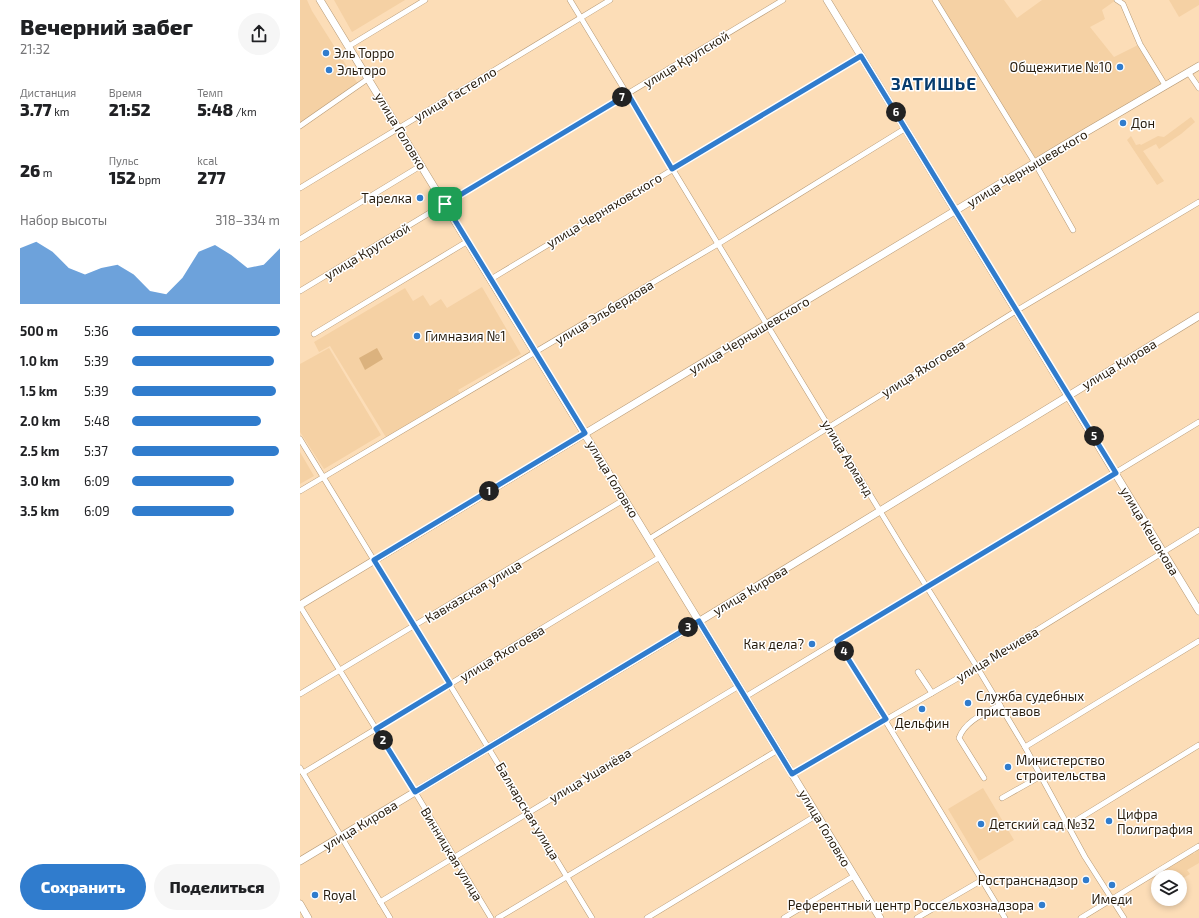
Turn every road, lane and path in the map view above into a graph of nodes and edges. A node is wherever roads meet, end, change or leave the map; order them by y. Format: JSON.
{"nodes":[{"id":1,"x":320,"y":0,"type":"edge"},
{"id":2,"x":424,"y":0,"type":"edge"},
{"id":3,"x":570,"y":0,"type":"edge"},
{"id":4,"x":610,"y":0,"type":"edge"},
{"id":5,"x":783,"y":0,"type":"edge"},
{"id":6,"x":827,"y":0,"type":"edge"},
{"id":7,"x":935,"y":0,"type":"edge"},
{"id":8,"x":1117,"y":0,"type":"edge"},
{"id":9,"x":581,"y":18,"type":"junction"},
{"id":10,"x":349,"y":46,"type":"junction"},
{"id":11,"x":861,"y":56,"type":"junction"},
{"id":12,"x":1199,"y":66,"type":"edge"},
{"id":13,"x":1188,"y":72,"type":"junction"},
{"id":14,"x":369,"y":78,"type":"junction"},
{"id":15,"x":1165,"y":85,"type":"junction"},
{"id":16,"x":1199,"y":88,"type":"edge"},
{"id":17,"x":628,"y":94,"type":"junction"},
{"id":18,"x":300,"y":126,"type":"edge"},
{"id":19,"x":399,"y":128,"type":"junction"},
{"id":20,"x":906,"y":128,"type":"junction"},
{"id":21,"x":1035,"y":163,"type":"junction"},
{"id":22,"x":422,"y":164,"type":"junction"},
{"id":23,"x":672,"y":169,"type":"junction"},
{"id":24,"x":300,"y":188,"type":"edge"},
{"id":25,"x":1199,"y":202,"type":"edge"},
{"id":26,"x":445,"y":204,"type":"junction"},
{"id":27,"x":956,"y":211,"type":"junction"},
{"id":28,"x":1073,"y":230,"type":"dead end"},
{"id":29,"x":300,"y":239,"type":"edge"},
{"id":30,"x":468,"y":241,"type":"junction"},
{"id":31,"x":718,"y":244,"type":"junction"},
{"id":32,"x":491,"y":279,"type":"junction"},
{"id":33,"x":300,"y":291,"type":"edge"},
{"id":34,"x":1016,"y":311,"type":"junction"},
{"id":35,"x":1199,"y":316,"type":"edge"},
{"id":36,"x":767,"y":325,"type":"junction"},
{"id":37,"x":314,"y":334,"type":"dead end"},
{"id":38,"x":535,"y":352,"type":"junction"},
{"id":39,"x":1069,"y":394,"type":"junction"},
{"id":40,"x":1198,"y":425,"type":"edge"},
{"id":41,"x":829,"y":426,"type":"junction"},
{"id":42,"x":585,"y":433,"type":"junction"},
{"id":43,"x":300,"y":439,"type":"edge"},
{"id":44,"x":1116,"y":473,"type":"junction"},
{"id":45,"x":324,"y":478,"type":"junction"},
{"id":46,"x":300,"y":491,"type":"edge"},
{"id":47,"x":625,"y":499,"type":"junction"},
{"id":48,"x":879,"y":510,"type":"junction"},
{"id":49,"x":1199,"y":530,"type":"edge"},
{"id":50,"x":649,"y":539,"type":"junction"},
{"id":51,"x":1163,"y":553,"type":"junction"},
{"id":52,"x":660,"y":557,"type":"junction"},
{"id":53,"x":374,"y":560,"type":"junction"},
{"id":54,"x":927,"y":587,"type":"junction"},
{"id":55,"x":300,"y":606,"type":"edge"},
{"id":56,"x":1199,"y":610,"type":"edge"},
{"id":57,"x":699,"y":621,"type":"junction"},
{"id":58,"x":414,"y":625,"type":"junction"},
{"id":59,"x":837,"y":641,"type":"junction"},
{"id":60,"x":1199,"y":641,"type":"edge"},
{"id":61,"x":977,"y":667,"type":"junction"},
{"id":62,"x":339,"y":670,"type":"junction"},
{"id":63,"x":918,"y":672,"type":"dead end"},
{"id":64,"x":450,"y":684,"type":"junction"},
{"id":65,"x":738,"y":686,"type":"junction"},
{"id":66,"x":932,"y":693,"type":"junction"},
{"id":67,"x":300,"y":694,"type":"edge"},
{"id":68,"x":746,"y":697,"type":"junction"},
{"id":69,"x":1000,"y":705,"type":"junction"},
{"id":70,"x":886,"y":719,"type":"junction"},
{"id":71,"x":376,"y":729,"type":"junction"},
{"id":72,"x":1199,"y":745,"type":"edge"},
{"id":73,"x":489,"y":747,"type":"junction"},
{"id":74,"x":1025,"y":747,"type":"junction"},
{"id":75,"x":778,"y":750,"type":"junction"},
{"id":76,"x":302,"y":771,"type":"edge"},
{"id":77,"x":792,"y":774,"type":"junction"},
{"id":78,"x":1041,"y":776,"type":"junction"},
{"id":79,"x":984,"y":778,"type":"dead end"},
{"id":80,"x":415,"y":792,"type":"junction"},
{"id":81,"x":1002,"y":798,"type":"dead end"},
{"id":82,"x":528,"y":812,"type":"junction"},
{"id":83,"x":817,"y":814,"type":"junction"},
{"id":84,"x":1067,"y":826,"type":"junction"},
{"id":85,"x":340,"y":836,"type":"junction"},
{"id":86,"x":1199,"y":846,"type":"edge"},
{"id":87,"x":454,"y":857,"type":"junction"},
{"id":88,"x":300,"y":861,"type":"edge"},
{"id":89,"x":854,"y":876,"type":"junction"},
{"id":90,"x":567,"y":877,"type":"junction"},
{"id":91,"x":982,"y":880,"type":"junction"},
{"id":92,"x":1113,"y":900,"type":"junction"},
{"id":93,"x":380,"y":902,"type":"junction"},
{"id":94,"x":300,"y":904,"type":"edge"},
{"id":95,"x":308,"y":918,"type":"edge"},
{"id":96,"x":390,"y":918,"type":"edge"},
{"id":97,"x":491,"y":918,"type":"edge"},
{"id":98,"x":498,"y":918,"type":"edge"},
{"id":99,"x":592,"y":918,"type":"edge"},
{"id":100,"x":647,"y":918,"type":"edge"},
{"id":101,"x":784,"y":918,"type":"edge"},
{"id":102,"x":880,"y":918,"type":"edge"},
{"id":103,"x":917,"y":918,"type":"edge"},
{"id":104,"x":1005,"y":918,"type":"edge"},
{"id":105,"x":1081,"y":918,"type":"edge"},
{"id":106,"x":1124,"y":918,"type":"edge"}],
"edges":[{"from":1,"to":10,"type":"street","name":"улица Головко"},
{"from":2,"to":10,"type":"street"},
{"from":3,"to":9,"type":"street","name":"улица Арманд"},
{"from":4,"to":9,"type":"street","name":"улица Гастелло"},
{"from":5,"to":17,"type":"street","name":"улица Крупской"},
{"from":6,"to":11,"type":"street","name":"улица Кешокова"},
{"from":7,"to":21,"type":"street"},
{"from":8,"to":15,"type":"street"},
{"from":9,"to":17,"type":"street","name":"улица Арманд"},
{"from":9,"to":19,"type":"street","name":"улица Гастелло"},
{"from":10,"to":14,"type":"street","name":"улица Головко"},
{"from":11,"to":20,"type":"street","name":"улица Кешокова"},
{"from":11,"to":23,"type":"street","name":"улица Черняховского"},
{"from":12,"to":13,"type":"street","name":"улица Чернышевского"},
{"from":13,"to":15,"type":"street","name":"улица Чернышевского"},
{"from":13,"to":16,"type":"street"},
{"from":14,"to":18,"type":"street"},
{"from":14,"to":19,"type":"street","name":"улица Головко"},
{"from":15,"to":21,"type":"street","name":"улица Чернышевского"},
{"from":17,"to":23,"type":"street","name":"улица Арманд"},
{"from":17,"to":26,"type":"street","name":"улица Крупской"},
{"from":19,"to":22,"type":"street","name":"улица Головко"},
{"from":19,"to":24,"type":"street","name":"улица Гастелло"},
{"from":20,"to":27,"type":"street","name":"улица Кешокова"},
{"from":20,"to":31,"type":"street","name":"улица Эльбердова"},
{"from":21,"to":27,"type":"street","name":"улица Чернышевского"},
{"from":21,"to":28,"type":"street"},
{"from":22,"to":26,"type":"street","name":"улица Головко"},
{"from":22,"to":29,"type":"street"},
{"from":23,"to":31,"type":"street","name":"улица Арманд"},
{"from":23,"to":32,"type":"street","name":"улица Черняховского"},
{"from":25,"to":34,"type":"street","name":"улица Яхогоева"},
{"from":26,"to":30,"type":"street","name":"улица Головко"},
{"from":26,"to":33,"type":"street","name":"улица Крупской"},
{"from":27,"to":34,"type":"street","name":"улица Кешокова"},
{"from":27,"to":36,"type":"street","name":"улица Чернышевского"},
{"from":30,"to":32,"type":"street","name":"улица Головко"},
{"from":30,"to":37,"type":"street"},
{"from":31,"to":36,"type":"street","name":"улица Арманд"},
{"from":31,"to":38,"type":"street","name":"улица Эльбердова"},
{"from":32,"to":38,"type":"street","name":"улица Головко"},
{"from":34,"to":39,"type":"street","name":"улица Кешокова"},
{"from":34,"to":41,"type":"street","name":"улица Яхогоева"},
{"from":35,"to":39,"type":"street","name":"улица Кирова"},
{"from":36,"to":41,"type":"street","name":"улица Арманд"},
{"from":36,"to":42,"type":"street","name":"улица Чернышевского"},
{"from":38,"to":42,"type":"street","name":"улица Головко"},
{"from":38,"to":45,"type":"street","name":"улица Эльбердова"},
{"from":39,"to":44,"type":"street","name":"улица Кешокова"},
{"from":39,"to":48,"type":"street","name":"улица Кирова"},
{"from":40,"to":44,"type":"street"},
{"from":41,"to":48,"type":"street","name":"улица Арманд"},
{"from":41,"to":50,"type":"street","name":"улица Яхогоева"},
{"from":42,"to":47,"type":"street","name":"улица Головко"},
{"from":42,"to":53,"type":"street","name":"улица Чернышевского"},
{"from":43,"to":45,"type":"street","name":"Балкарская улица"},
{"from":44,"to":51,"type":"street","name":"улица Кешокова"},
{"from":44,"to":54,"type":"street"},
{"from":45,"to":46,"type":"street","name":"улица Эльбердова"},
{"from":45,"to":53,"type":"street","name":"Балкарская улица"},
{"from":47,"to":50,"type":"street","name":"улица Головко"},
{"from":47,"to":58,"type":"street","name":"Кавказская улица"},
{"from":48,"to":54,"type":"street","name":"улица Арманд"},
{"from":48,"to":57,"type":"street","name":"улица Кирова"},
{"from":49,"to":51,"type":"street","name":"улица Мечиева"},
{"from":50,"to":52,"type":"street","name":"улица Головко"},
{"from":51,"to":56,"type":"street","name":"улица Кешокова"},
{"from":51,"to":61,"type":"street","name":"улица Мечиева"},
{"from":52,"to":57,"type":"street","name":"улица Головко"},
{"from":52,"to":64,"type":"street","name":"улица Яхогоева"},
{"from":53,"to":55,"type":"street","name":"улица Чернышевского"},
{"from":53,"to":58,"type":"street","name":"Балкарская улица"},
{"from":54,"to":59,"type":"street"},
{"from":54,"to":61,"type":"street","name":"улица Арманд"},
{"from":55,"to":62,"type":"street","name":"Винницкая улица"},
{"from":57,"to":65,"type":"street","name":"улица Головко"},
{"from":57,"to":73,"type":"street","name":"улица Кирова"},
{"from":58,"to":62,"type":"street","name":"Кавказская улица"},
{"from":58,"to":64,"type":"street","name":"Балкарская улица"},
{"from":59,"to":68,"type":"street"},
{"from":59,"to":70,"type":"street"},
{"from":60,"to":74,"type":"street"},
{"from":61,"to":66,"type":"street","name":"улица Мечиева"},
{"from":61,"to":69,"type":"street","name":"улица Арманд"},
{"from":62,"to":67,"type":"street","name":"Кавказская улица"},
{"from":62,"to":71,"type":"street","name":"Винницкая улица"},
{"from":63,"to":66,"type":"street"},
{"from":64,"to":71,"type":"street","name":"улица Яхогоева"},
{"from":64,"to":73,"type":"street","name":"Балкарская улица"},
{"from":65,"to":68,"type":"street","name":"улица Головко"},
{"from":65,"to":82,"type":"street","name":"улица Ушанёва"},
{"from":66,"to":70,"type":"street","name":"улица Мечиева"},
{"from":68,"to":75,"type":"street","name":"улица Головко"},
{"from":69,"to":74,"type":"street","name":"улица Арманд"},
{"from":69,"to":79,"type":"street"},
{"from":70,"to":77,"type":"street","name":"улица Мечиева"},
{"from":70,"to":91,"type":"street"},
{"from":71,"to":76,"type":"street","name":"улица Яхогоева"},
{"from":71,"to":80,"type":"street","name":"Винницкая улица"},
{"from":72,"to":84,"type":"street"},
{"from":73,"to":80,"type":"street","name":"улица Кирова"},
{"from":73,"to":82,"type":"street","name":"Балкарская улица"},
{"from":74,"to":78,"type":"street","name":"улица Арманд"},
{"from":75,"to":77,"type":"street","name":"улица Головко"},
{"from":75,"to":90,"type":"street"},
{"from":76,"to":85,"type":"street"},
{"from":77,"to":83,"type":"street","name":"улица Головко"},
{"from":78,"to":81,"type":"street"},
{"from":78,"to":84,"type":"street","name":"улица Арманд"},
{"from":80,"to":85,"type":"street","name":"улица Кирова"},
{"from":80,"to":87,"type":"street","name":"Винницкая улица"},
{"from":82,"to":87,"type":"street","name":"улица Ушанёва"},
{"from":82,"to":90,"type":"street","name":"Балкарская улица"},
{"from":83,"to":89,"type":"street","name":"улица Головко"},
{"from":83,"to":100,"type":"street"},
{"from":84,"to":92,"type":"street","name":"улица Арманд"},
{"from":85,"to":88,"type":"street","name":"улица Кирова"},
{"from":85,"to":93,"type":"street"},
{"from":86,"to":92,"type":"street"},
{"from":87,"to":93,"type":"street","name":"улица Ушанёва"},
{"from":87,"to":97,"type":"street","name":"Винницкая улица"},
{"from":89,"to":101,"type":"street"},
{"from":89,"to":102,"type":"street","name":"улица Головко"},
{"from":90,"to":98,"type":"street"},
{"from":90,"to":99,"type":"street","name":"Балкарская улица"},
{"from":91,"to":103,"type":"street"},
{"from":91,"to":104,"type":"street"},
{"from":92,"to":105,"type":"street"},
{"from":92,"to":106,"type":"street","name":"улица Арманд"},
{"from":93,"to":96,"type":"street"},
{"from":94,"to":95,"type":"street"}]}
